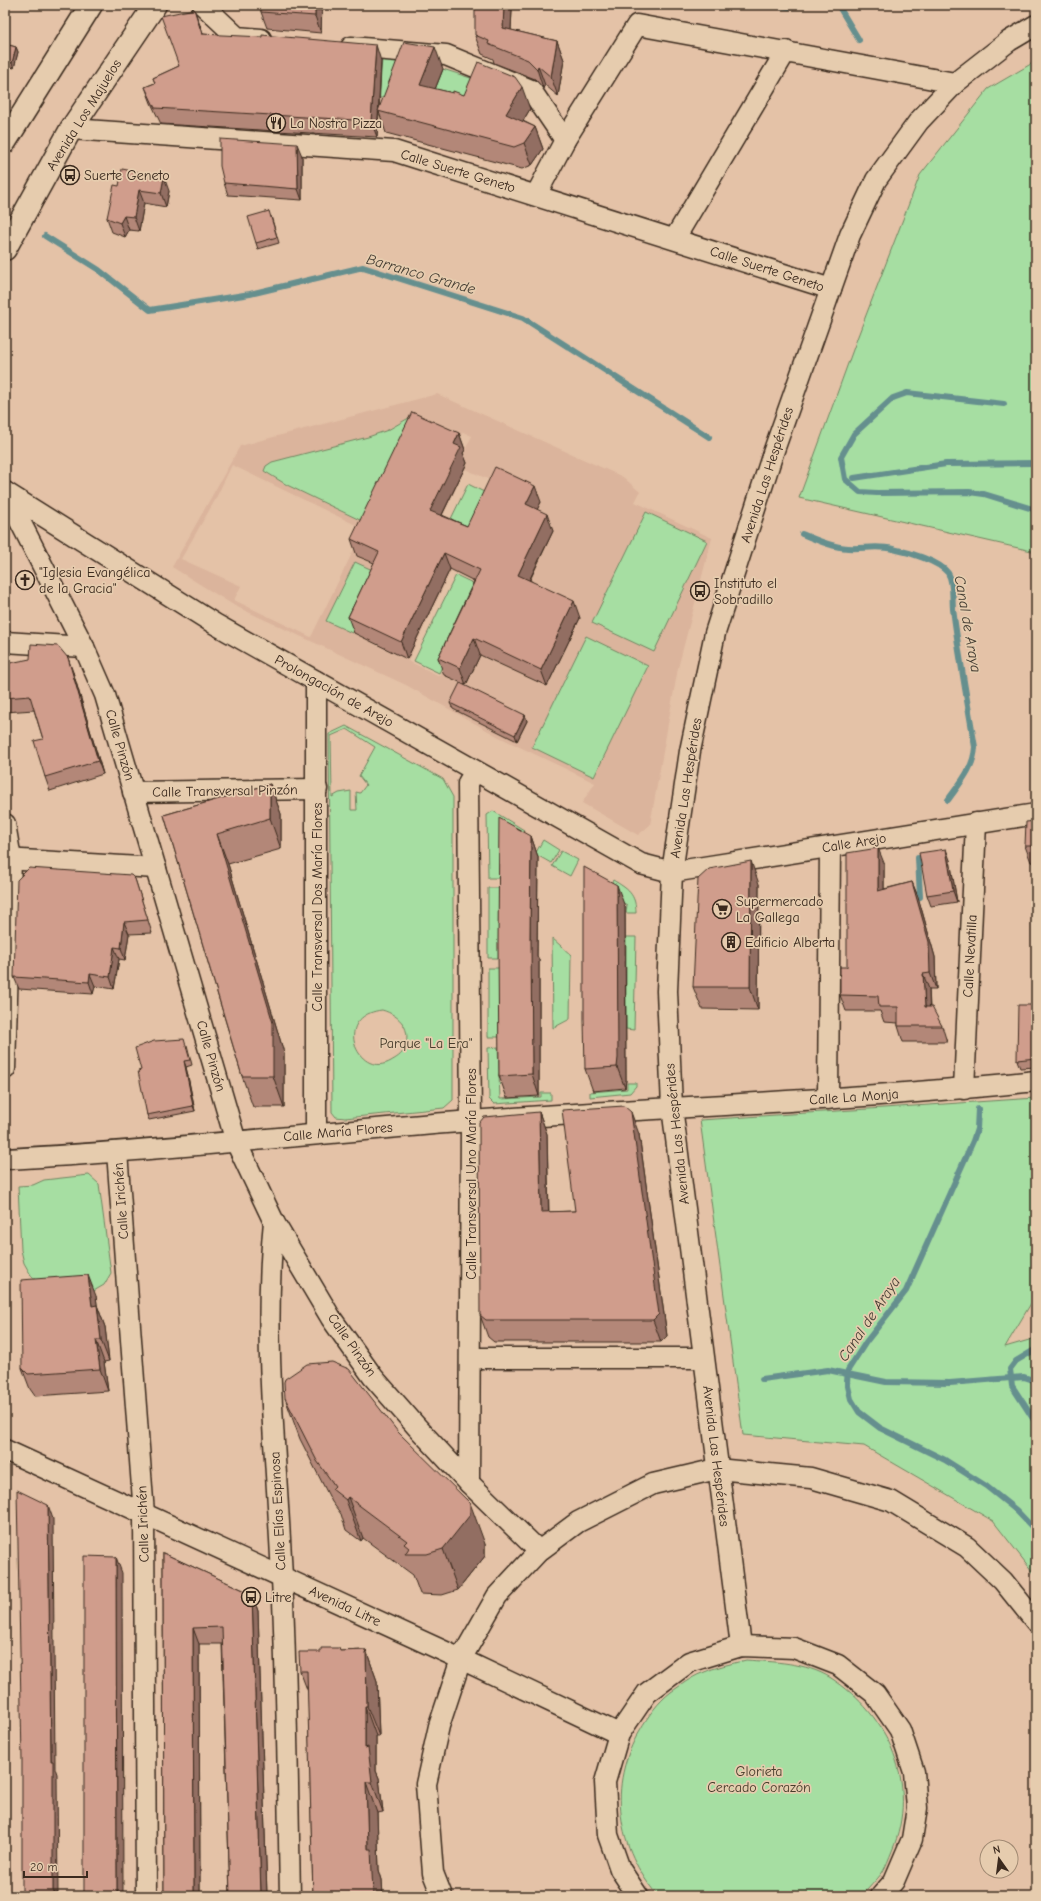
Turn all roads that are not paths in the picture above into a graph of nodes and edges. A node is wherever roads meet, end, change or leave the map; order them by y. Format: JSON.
{"nodes":[{"id":1,"x":91,"y":5,"type":"edge"},
{"id":2,"x":155,"y":5,"type":"edge"},
{"id":3,"x":203,"y":5,"type":"edge"},
{"id":4,"x":1036,"y":25,"type":"edge"},
{"id":5,"x":275,"y":41,"type":"edge"},
{"id":6,"x":330,"y":45,"type":"edge"},
{"id":7,"x":786,"y":51,"type":"junction"},
{"id":8,"x":955,"y":84,"type":"junction"},
{"id":9,"x":71,"y":129,"type":"junction"},
{"id":10,"x":565,"y":140,"type":"junction"},
{"id":11,"x":5,"y":142,"type":"edge"},
{"id":12,"x":536,"y":195,"type":"junction"},
{"id":13,"x":674,"y":238,"type":"junction"},
{"id":14,"x":5,"y":249,"type":"edge"},
{"id":15,"x":830,"y":289,"type":"junction"},
{"id":16,"x":5,"y":492,"type":"edge"},
{"id":17,"x":5,"y":642,"type":"edge"},
{"id":18,"x":84,"y":647,"type":"junction"},
{"id":19,"x":316,"y":680,"type":"junction"},
{"id":20,"x":475,"y":771,"type":"junction"},
{"id":21,"x":317,"y":789,"type":"junction"},
{"id":22,"x":133,"y":792,"type":"junction"},
{"id":23,"x":1036,"y":814,"type":"edge"},
{"id":24,"x":976,"y":823,"type":"junction"},
{"id":25,"x":5,"y":824,"type":"edge"},
{"id":26,"x":830,"y":847,"type":"junction"},
{"id":27,"x":8,"y":859,"type":"edge"},
{"id":28,"x":156,"y":868,"type":"junction"},
{"id":29,"x":672,"y":872,"type":"junction"},
{"id":30,"x":5,"y":1069,"type":"edge"},
{"id":31,"x":1036,"y":1081,"type":"edge"},
{"id":32,"x":964,"y":1089,"type":"junction"},
{"id":33,"x":828,"y":1099,"type":"junction"},
{"id":34,"x":672,"y":1107,"type":"junction"},
{"id":35,"x":471,"y":1121,"type":"junction"},
{"id":36,"x":316,"y":1133,"type":"junction"},
{"id":37,"x":236,"y":1142,"type":"junction"},
{"id":38,"x":117,"y":1152,"type":"junction"},
{"id":39,"x":5,"y":1159,"type":"edge"},
{"id":40,"x":274,"y":1222,"type":"junction"},
{"id":41,"x":471,"y":1358,"type":"junction"},
{"id":42,"x":703,"y":1358,"type":"junction"},
{"id":43,"x":373,"y":1377,"type":"junction"},
{"id":44,"x":350,"y":1378,"type":"edge"},
{"id":45,"x":5,"y":1450,"type":"edge"},
{"id":46,"x":717,"y":1470,"type":"junction"},
{"id":47,"x":470,"y":1483,"type":"junction"},
{"id":48,"x":144,"y":1514,"type":"junction"},
{"id":49,"x":539,"y":1551,"type":"junction"},
{"id":50,"x":282,"y":1578,"type":"junction"},
{"id":51,"x":1036,"y":1622,"type":"edge"},
{"id":52,"x":741,"y":1646,"type":"junction"},
{"id":53,"x":460,"y":1659,"type":"junction"},
{"id":54,"x":619,"y":1734,"type":"junction"},
{"id":55,"x":146,"y":1896,"type":"edge"},
{"id":56,"x":290,"y":1896,"type":"edge"},
{"id":57,"x":442,"y":1896,"type":"edge"},
{"id":58,"x":638,"y":1896,"type":"edge"},
{"id":59,"x":881,"y":1896,"type":"edge"}],
"edges":[{"from":1,"to":11,"type":"street"},
{"from":2,"to":9,"type":"street","name":"Avenida Los Majuelos"},
{"from":3,"to":5,"type":"street"},
{"from":4,"to":8,"type":"street","name":"Avenida Las Hespérides"},
{"from":6,"to":10,"type":"street"},
{"from":7,"to":8,"type":"street"},
{"from":7,"to":10,"type":"street"},
{"from":7,"to":13,"type":"street"},
{"from":8,"to":15,"type":"street","name":"Avenida Las Hespérides"},
{"from":9,"to":12,"type":"street","name":"Calle Suerte Geneto"},
{"from":9,"to":14,"type":"street","name":"Avenida Los Majuelos"},
{"from":10,"to":12,"type":"street"},
{"from":12,"to":13,"type":"street","name":"Calle Suerte Geneto"},
{"from":13,"to":15,"type":"street","name":"Calle Suerte Geneto"},
{"from":15,"to":29,"type":"street","name":"Avenida Las Hespérides"},
{"from":16,"to":18,"type":"street","name":"Calle Pinzón"},
{"from":16,"to":19,"type":"street","name":"Prolongación de Arejo"},
{"from":17,"to":18,"type":"street"},
{"from":18,"to":22,"type":"street","name":"Calle Pinzón"},
{"from":19,"to":20,"type":"street","name":"Prolongación de Arejo"},
{"from":19,"to":21,"type":"street","name":"Calle Transversal Dos María Flores"},
{"from":20,"to":29,"type":"street","name":"Prolongación de Arejo"},
{"from":20,"to":35,"type":"street","name":"Calle Transversal Uno María Flores"},
{"from":21,"to":22,"type":"street","name":"Calle Transversal Pinzón"},
{"from":21,"to":36,"type":"street","name":"Calle Transversal Dos María Flores"},
{"from":22,"to":28,"type":"street","name":"Calle Pinzón"},
{"from":23,"to":24,"type":"street","name":"Calle Arejo"},
{"from":24,"to":26,"type":"street","name":"Calle Arejo"},
{"from":24,"to":32,"type":"street","name":"Calle Nevatilla"},
{"from":25,"to":27,"type":"street"},
{"from":26,"to":29,"type":"street","name":"Calle Arejo"},
{"from":26,"to":33,"type":"street"},
{"from":27,"to":28,"type":"street"},
{"from":27,"to":30,"type":"street"},
{"from":28,"to":37,"type":"street","name":"Calle Pinzón"},
{"from":29,"to":34,"type":"street","name":"Avenida Las Hespérides"},
{"from":31,"to":32,"type":"street","name":"Calle La Monja"},
{"from":32,"to":33,"type":"street","name":"Calle La Monja"},
{"from":33,"to":34,"type":"street","name":"Calle La Monja"},
{"from":34,"to":35,"type":"street","name":"Calle María Flores"},
{"from":34,"to":42,"type":"street","name":"Avenida Las Hespérides"},
{"from":35,"to":36,"type":"street","name":"Calle María Flores"},
{"from":35,"to":41,"type":"street","name":"Calle Transversal Uno María Flores"},
{"from":36,"to":37,"type":"street","name":"Calle María Flores"},
{"from":37,"to":38,"type":"street","name":"Calle María Flores"},
{"from":37,"to":40,"type":"street","name":"Calle Pinzón"},
{"from":38,"to":39,"type":"street","name":"Calle María Flores"},
{"from":38,"to":48,"type":"street","name":"Calle Irichén"},
{"from":40,"to":43,"type":"street","name":"Calle Pinzón"},
{"from":40,"to":50,"type":"street","name":"Calle Elías Espinosa"},
{"from":41,"to":42,"type":"street"},
{"from":41,"to":47,"type":"street","name":"Calle Transversal Uno María Flores"},
{"from":42,"to":46,"type":"street","name":"Avenida Las Hespérides"},
{"from":43,"to":44,"type":"street"},
{"from":43,"to":47,"type":"street","name":"Calle Pinzón"},
{"from":45,"to":48,"type":"street","name":"Avenida Litre"},
{"from":46,"to":49,"type":"street"},
{"from":46,"to":51,"type":"street"},
{"from":46,"to":52,"type":"street","name":"Avenida Las Hespérides"},
{"from":47,"to":49,"type":"street","name":"Calle Pinzón"},
{"from":48,"to":50,"type":"street","name":"Avenida Litre"},
{"from":48,"to":55,"type":"street","name":"Calle Irichén"},
{"from":49,"to":53,"type":"street"},
{"from":50,"to":53,"type":"street","name":"Avenida Litre"},
{"from":50,"to":56,"type":"street","name":"Calle Elías Espinosa"},
{"from":52,"to":54,"type":"street"},
{"from":52,"to":59,"type":"street"},
{"from":53,"to":54,"type":"street","name":"Avenida Litre"},
{"from":53,"to":57,"type":"street"},
{"from":54,"to":58,"type":"street"}]}
